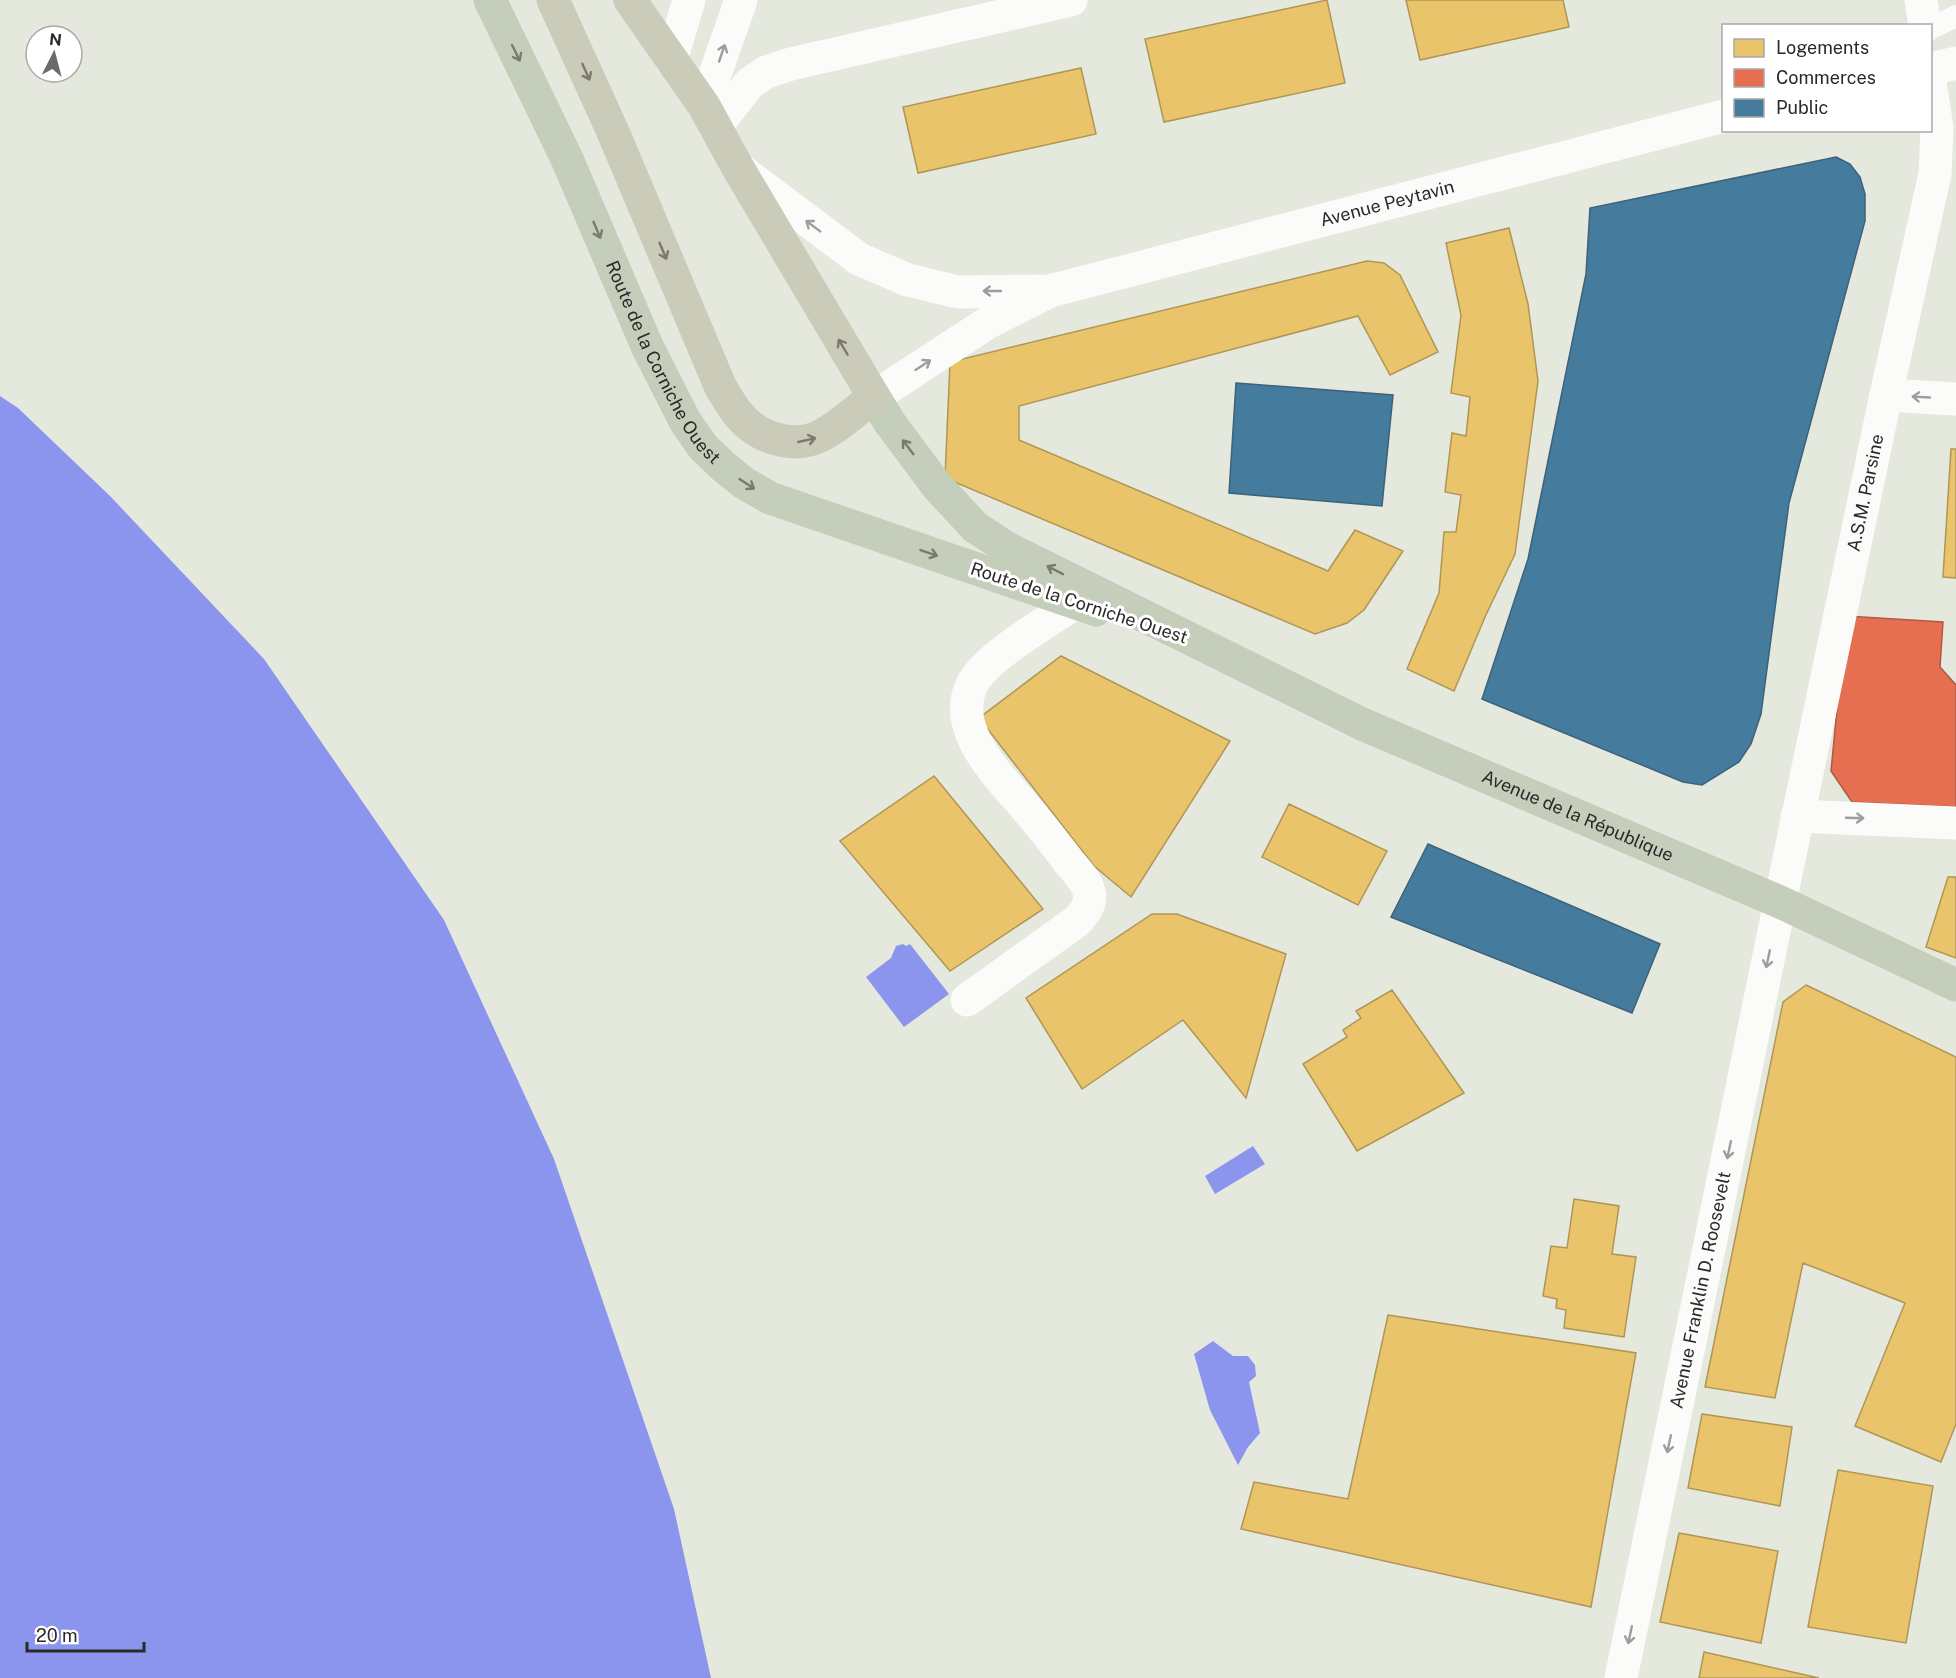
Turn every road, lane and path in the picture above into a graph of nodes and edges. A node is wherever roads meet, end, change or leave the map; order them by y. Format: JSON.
{"nodes":[{"id":1,"x":490,"y":0,"type":"edge"},
{"id":2,"x":553,"y":0,"type":"edge"},
{"id":3,"x":630,"y":0,"type":"edge"},
{"id":4,"x":689,"y":0,"type":"edge"},
{"id":5,"x":741,"y":0,"type":"edge"},
{"id":6,"x":1071,"y":0,"type":"edge"},
{"id":7,"x":1921,"y":0,"type":"edge"},
{"id":8,"x":1956,"y":16,"type":"edge"},
{"id":9,"x":1925,"y":24,"type":"edge"},
{"id":10,"x":1932,"y":28,"type":"edge"},
{"id":11,"x":671,"y":60,"type":"junction"},
{"id":12,"x":1956,"y":63,"type":"edge"},
{"id":13,"x":1932,"y":69,"type":"edge"},
{"id":14,"x":1932,"y":97,"type":"edge"},
{"id":15,"x":710,"y":116,"type":"junction"},
{"id":16,"x":1722,"y":117,"type":"edge"},
{"id":17,"x":738,"y":168,"type":"junction"},
{"id":18,"x":1050,"y":291,"type":"junction"},
{"id":19,"x":1886,"y":395,"type":"junction"},
{"id":20,"x":874,"y":397,"type":"junction"},
{"id":21,"x":1956,"y":399,"type":"edge"},
{"id":22,"x":1075,"y":603,"type":"junction"},
{"id":23,"x":1201,"y":643,"type":"junction"},
{"id":24,"x":1797,"y":816,"type":"junction"},
{"id":25,"x":1956,"y":823,"type":"edge"},
{"id":26,"x":1780,"y":902,"type":"junction"},
{"id":27,"x":1956,"y":985,"type":"edge"},
{"id":28,"x":968,"y":1000,"type":"dead end"},
{"id":29,"x":1621,"y":1678,"type":"edge"}],
"edges":[{"from":1,"to":22,"type":"main road","name":"Route de la Corniche Ouest","one_way":true},
{"from":2,"to":20,"type":"highway","one_way":true},
{"from":3,"to":11,"type":"highway","name":"Route de la Corniche Ouest"},
{"from":4,"to":11,"type":"street"},
{"from":15,"to":5,"type":"street","one_way":true},
{"from":6,"to":15,"type":"street"},
{"from":7,"to":9,"type":"street"},
{"from":8,"to":10,"type":"lane"},
{"from":11,"to":15,"type":"highway","name":"Route de la Corniche Ouest"},
{"from":12,"to":13,"type":"street"},
{"from":14,"to":19,"type":"street","name":"A.S.M. Parsine"},
{"from":15,"to":17,"type":"highway","name":"Route de la Corniche Ouest"},
{"from":16,"to":18,"type":"street","name":"Avenue Peytavin"},
{"from":18,"to":17,"type":"street","one_way":true},
{"from":20,"to":17,"type":"highway","name":"Route de la Corniche Ouest","one_way":true},
{"from":20,"to":18,"type":"street","one_way":true},
{"from":21,"to":19,"type":"street","one_way":true},
{"from":19,"to":24,"type":"street","name":"A.S.M. Parsine"},
{"from":23,"to":20,"type":"main road","name":"Route de la Corniche Ouest","one_way":true},
{"from":22,"to":23,"type":"main road","name":"Route de la Corniche Ouest"},
{"from":22,"to":28,"type":"street"},
{"from":23,"to":26,"type":"main road","name":"Avenue de la République"},
{"from":24,"to":25,"type":"street","one_way":true},
{"from":24,"to":26,"type":"street","name":"A.S.M. Parsine"},
{"from":26,"to":27,"type":"main road","name":"Avenue de la République"},
{"from":26,"to":29,"type":"street","name":"Avenue Franklin D. Roosevelt","one_way":true}]}
